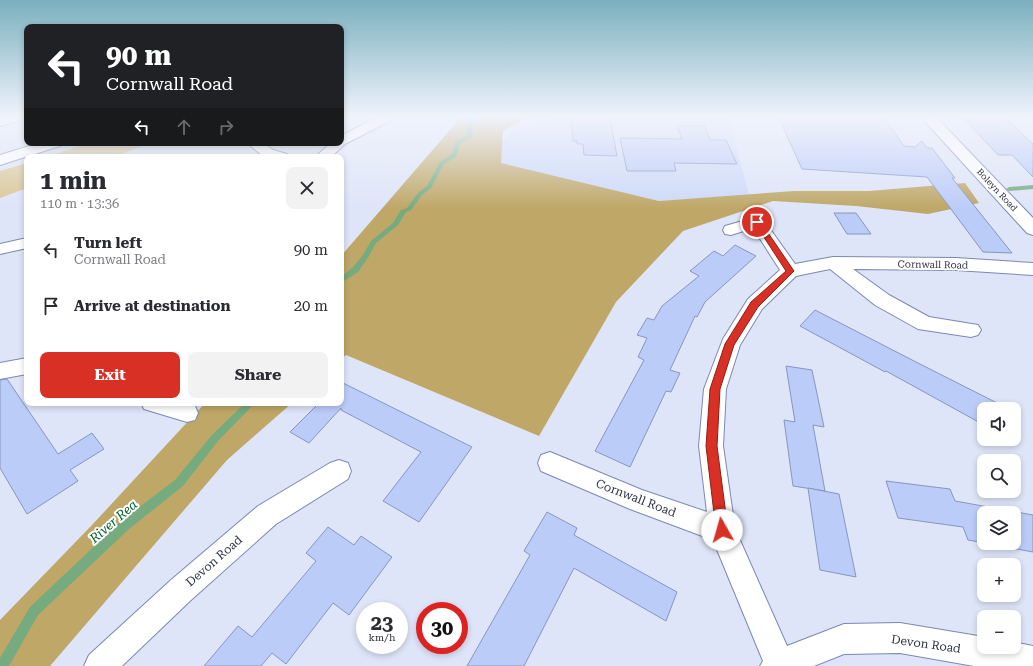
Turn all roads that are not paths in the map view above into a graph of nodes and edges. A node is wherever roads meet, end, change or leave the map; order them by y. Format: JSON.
{"nodes":[{"id":1,"x":42,"y":147,"type":"edge"},
{"id":2,"x":260,"y":147,"type":"edge"},
{"id":3,"x":333,"y":147,"type":"edge"},
{"id":4,"x":956,"y":147,"type":"edge"},
{"id":5,"x":272,"y":154,"type":"edge"},
{"id":6,"x":325,"y":154,"type":"edge"},
{"id":7,"x":0,"y":160,"type":"edge"},
{"id":8,"x":1033,"y":229,"type":"edge"},
{"id":9,"x":730,"y":230,"type":"dead end"},
{"id":10,"x":24,"y":244,"type":"edge"},
{"id":11,"x":0,"y":249,"type":"edge"},
{"id":12,"x":833,"y":263,"type":"junction"},
{"id":13,"x":1033,"y":269,"type":"edge"},
{"id":14,"x":790,"y":271,"type":"junction"},
{"id":15,"x":971,"y":330,"type":"dead end"},
{"id":16,"x":24,"y":367,"type":"edge"},
{"id":17,"x":0,"y":371,"type":"edge"},
{"id":18,"x":162,"y":406,"type":"edge"},
{"id":19,"x":187,"y":413,"type":"dead end"},
{"id":20,"x":550,"y":463,"type":"dead end"},
{"id":21,"x":339,"y":471,"type":"dead end"},
{"id":22,"x":722,"y":530,"type":"junction"},
{"id":23,"x":1024,"y":662,"type":"edge"},
{"id":24,"x":778,"y":665,"type":"edge"},
{"id":25,"x":100,"y":666,"type":"edge"}],
"edges":[{"from":1,"to":7,"type":"street"},
{"from":2,"to":5,"type":"street"},
{"from":3,"to":6,"type":"street"},
{"from":4,"to":8,"type":"street","name":"Boleyn Road"},
{"from":9,"to":14,"type":"street"},
{"from":10,"to":11,"type":"street"},
{"from":12,"to":13,"type":"street","name":"Cornwall Road"},
{"from":12,"to":14,"type":"street","name":"Cornwall Road"},
{"from":12,"to":15,"type":"street"},
{"from":14,"to":22,"type":"street"},
{"from":16,"to":17,"type":"street"},
{"from":18,"to":19,"type":"street"},
{"from":20,"to":22,"type":"street","name":"Cornwall Road"},
{"from":21,"to":25,"type":"street","name":"Devon Road"},
{"from":22,"to":24,"type":"street"},
{"from":23,"to":24,"type":"street","name":"Devon Road"}]}
